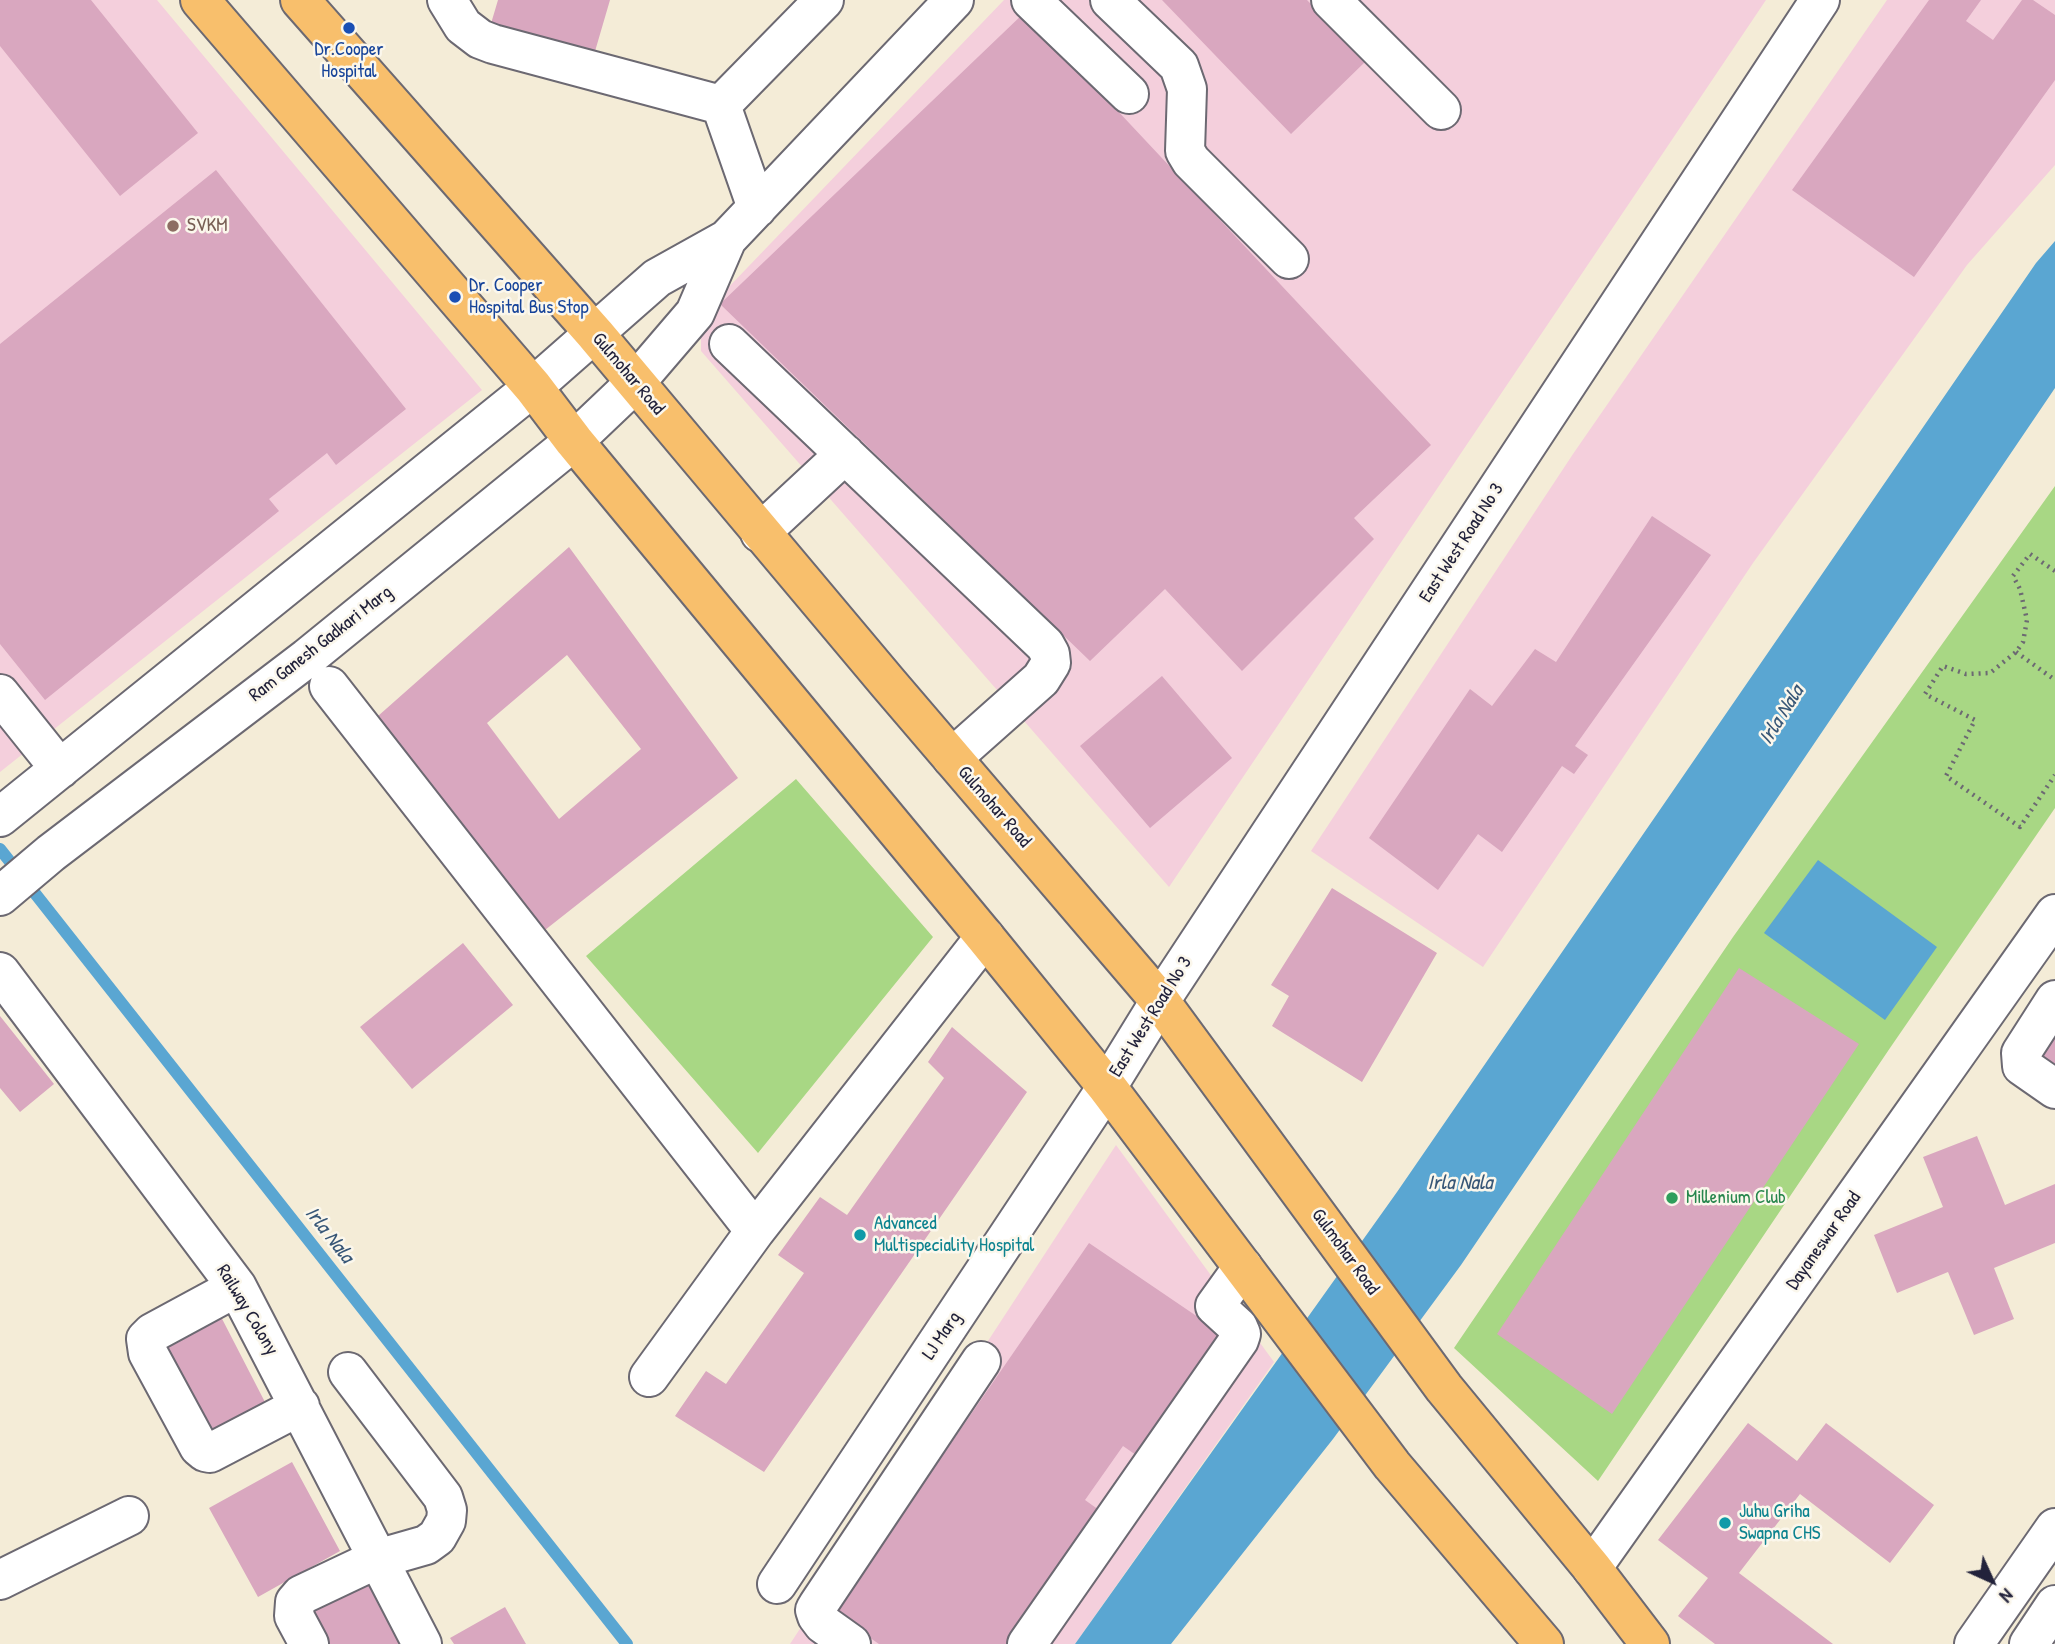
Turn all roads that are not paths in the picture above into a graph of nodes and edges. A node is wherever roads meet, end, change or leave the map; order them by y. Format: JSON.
{"nodes":[{"id":1,"x":200,"y":0,"type":"edge"},
{"id":2,"x":300,"y":0,"type":"edge"},
{"id":3,"x":447,"y":0,"type":"edge"},
{"id":4,"x":824,"y":0,"type":"edge"},
{"id":5,"x":954,"y":0,"type":"edge"},
{"id":6,"x":1031,"y":0,"type":"edge"},
{"id":7,"x":1110,"y":0,"type":"edge"},
{"id":8,"x":1331,"y":0,"type":"edge"},
{"id":9,"x":1820,"y":0,"type":"edge"},
{"id":10,"x":1129,"y":94,"type":"dead end"},
{"id":11,"x":721,"y":105,"type":"junction"},
{"id":12,"x":1441,"y":110,"type":"dead end"},
{"id":13,"x":757,"y":208,"type":"junction"},
{"id":14,"x":727,"y":239,"type":"junction"},
{"id":15,"x":1289,"y":259,"type":"dead end"},
{"id":16,"x":595,"y":334,"type":"junction"},
{"id":17,"x":729,"y":344,"type":"dead end"},
{"id":18,"x":635,"y":383,"type":"junction"},
{"id":19,"x":533,"y":387,"type":"junction"},
{"id":20,"x":574,"y":441,"type":"junction"},
{"id":21,"x":845,"y":454,"type":"junction"},
{"id":22,"x":760,"y":533,"type":"junction"},
{"id":23,"x":329,"y":686,"type":"dead end"},
{"id":24,"x":0,"y":694,"type":"edge"},
{"id":25,"x":952,"y":758,"type":"junction"},
{"id":26,"x":60,"y":769,"type":"junction"},
{"id":27,"x":0,"y":817,"type":"edge"},
{"id":28,"x":0,"y":896,"type":"edge"},
{"id":29,"x":2055,"y":914,"type":"edge"},
{"id":30,"x":985,"y":937,"type":"junction"},
{"id":31,"x":0,"y":972,"type":"edge"},
{"id":32,"x":2055,"y":1000,"type":"edge"},
{"id":33,"x":1160,"y":1001,"type":"junction"},
{"id":34,"x":1107,"y":1087,"type":"junction"},
{"id":35,"x":2055,"y":1089,"type":"edge"},
{"id":36,"x":755,"y":1231,"type":"junction"},
{"id":37,"x":1243,"y":1267,"type":"junction"},
{"id":38,"x":237,"y":1287,"type":"junction"},
{"id":39,"x":932,"y":1352,"type":"junction"},
{"id":40,"x":348,"y":1372,"type":"dead end"},
{"id":41,"x":649,"y":1377,"type":"dead end"},
{"id":42,"x":300,"y":1406,"type":"junction"},
{"id":43,"x":129,"y":1516,"type":"dead end"},
{"id":44,"x":2055,"y":1528,"type":"edge"},
{"id":45,"x":377,"y":1559,"type":"junction"},
{"id":46,"x":1592,"y":1568,"type":"junction"},
{"id":47,"x":0,"y":1580,"type":"edge"},
{"id":48,"x":777,"y":1584,"type":"dead end"},
{"id":49,"x":2055,"y":1605,"type":"edge"},
{"id":50,"x":309,"y":1644,"type":"edge"},
{"id":51,"x":422,"y":1644,"type":"edge"},
{"id":52,"x":851,"y":1644,"type":"edge"},
{"id":53,"x":1027,"y":1644,"type":"edge"},
{"id":54,"x":1544,"y":1644,"type":"edge"},
{"id":55,"x":1650,"y":1644,"type":"edge"},
{"id":56,"x":1974,"y":1644,"type":"edge"},
{"id":57,"x":2029,"y":1644,"type":"edge"}],
"edges":[{"from":1,"to":19,"type":"main road"},
{"from":2,"to":16,"type":"main road","name":"Gulmohar Road"},
{"from":3,"to":11,"type":"street"},
{"from":4,"to":11,"type":"street"},
{"from":5,"to":13,"type":"street"},
{"from":6,"to":10,"type":"street"},
{"from":7,"to":15,"type":"street"},
{"from":8,"to":12,"type":"street"},
{"from":9,"to":33,"type":"street","name":"East West Road No 3"},
{"from":11,"to":13,"type":"street"},
{"from":13,"to":14,"type":"street"},
{"from":14,"to":16,"type":"street"},
{"from":14,"to":18,"type":"street","name":"Ram Ganesh Gadkari Marg"},
{"from":16,"to":18,"type":"main road","name":"Gulmohar Road"},
{"from":16,"to":19,"type":"street"},
{"from":17,"to":21,"type":"street"},
{"from":18,"to":20,"type":"street","name":"Ram Ganesh Gadkari Marg"},
{"from":18,"to":22,"type":"main road","name":"Gulmohar Road"},
{"from":19,"to":20,"type":"main road"},
{"from":19,"to":26,"type":"street"},
{"from":20,"to":28,"type":"street","name":"Ram Ganesh Gadkari Marg"},
{"from":20,"to":30,"type":"main road"},
{"from":21,"to":22,"type":"street"},
{"from":21,"to":25,"type":"street"},
{"from":22,"to":25,"type":"main road","name":"Gulmohar Road"},
{"from":23,"to":36,"type":"street"},
{"from":24,"to":26,"type":"street"},
{"from":25,"to":33,"type":"main road","name":"Gulmohar Road"},
{"from":26,"to":27,"type":"street"},
{"from":29,"to":46,"type":"street","name":"Dayaneswar Road"},
{"from":30,"to":34,"type":"main road"},
{"from":30,"to":36,"type":"street"},
{"from":31,"to":38,"type":"street","name":"Railway Colony"},
{"from":32,"to":35,"type":"street"},
{"from":33,"to":34,"type":"street","name":"East West Road No 3"},
{"from":33,"to":46,"type":"main road","name":"Gulmohar Road"},
{"from":34,"to":37,"type":"main road"},
{"from":34,"to":39,"type":"street","name":"LJ Marg"},
{"from":36,"to":41,"type":"street"},
{"from":37,"to":53,"type":"street"},
{"from":37,"to":54,"type":"main road"},
{"from":38,"to":42,"type":"street","name":"Railway Colony"},
{"from":38,"to":42,"type":"street"},
{"from":39,"to":48,"type":"street","name":"LJ Marg"},
{"from":39,"to":52,"type":"street"},
{"from":40,"to":45,"type":"street"},
{"from":42,"to":45,"type":"street","name":"Railway Colony"},
{"from":43,"to":47,"type":"street"},
{"from":44,"to":56,"type":"street"},
{"from":45,"to":50,"type":"street"},
{"from":45,"to":51,"type":"street","name":"Railway Colony"},
{"from":46,"to":55,"type":"main road","name":"Gulmohar Road"},
{"from":49,"to":57,"type":"street"}]}
